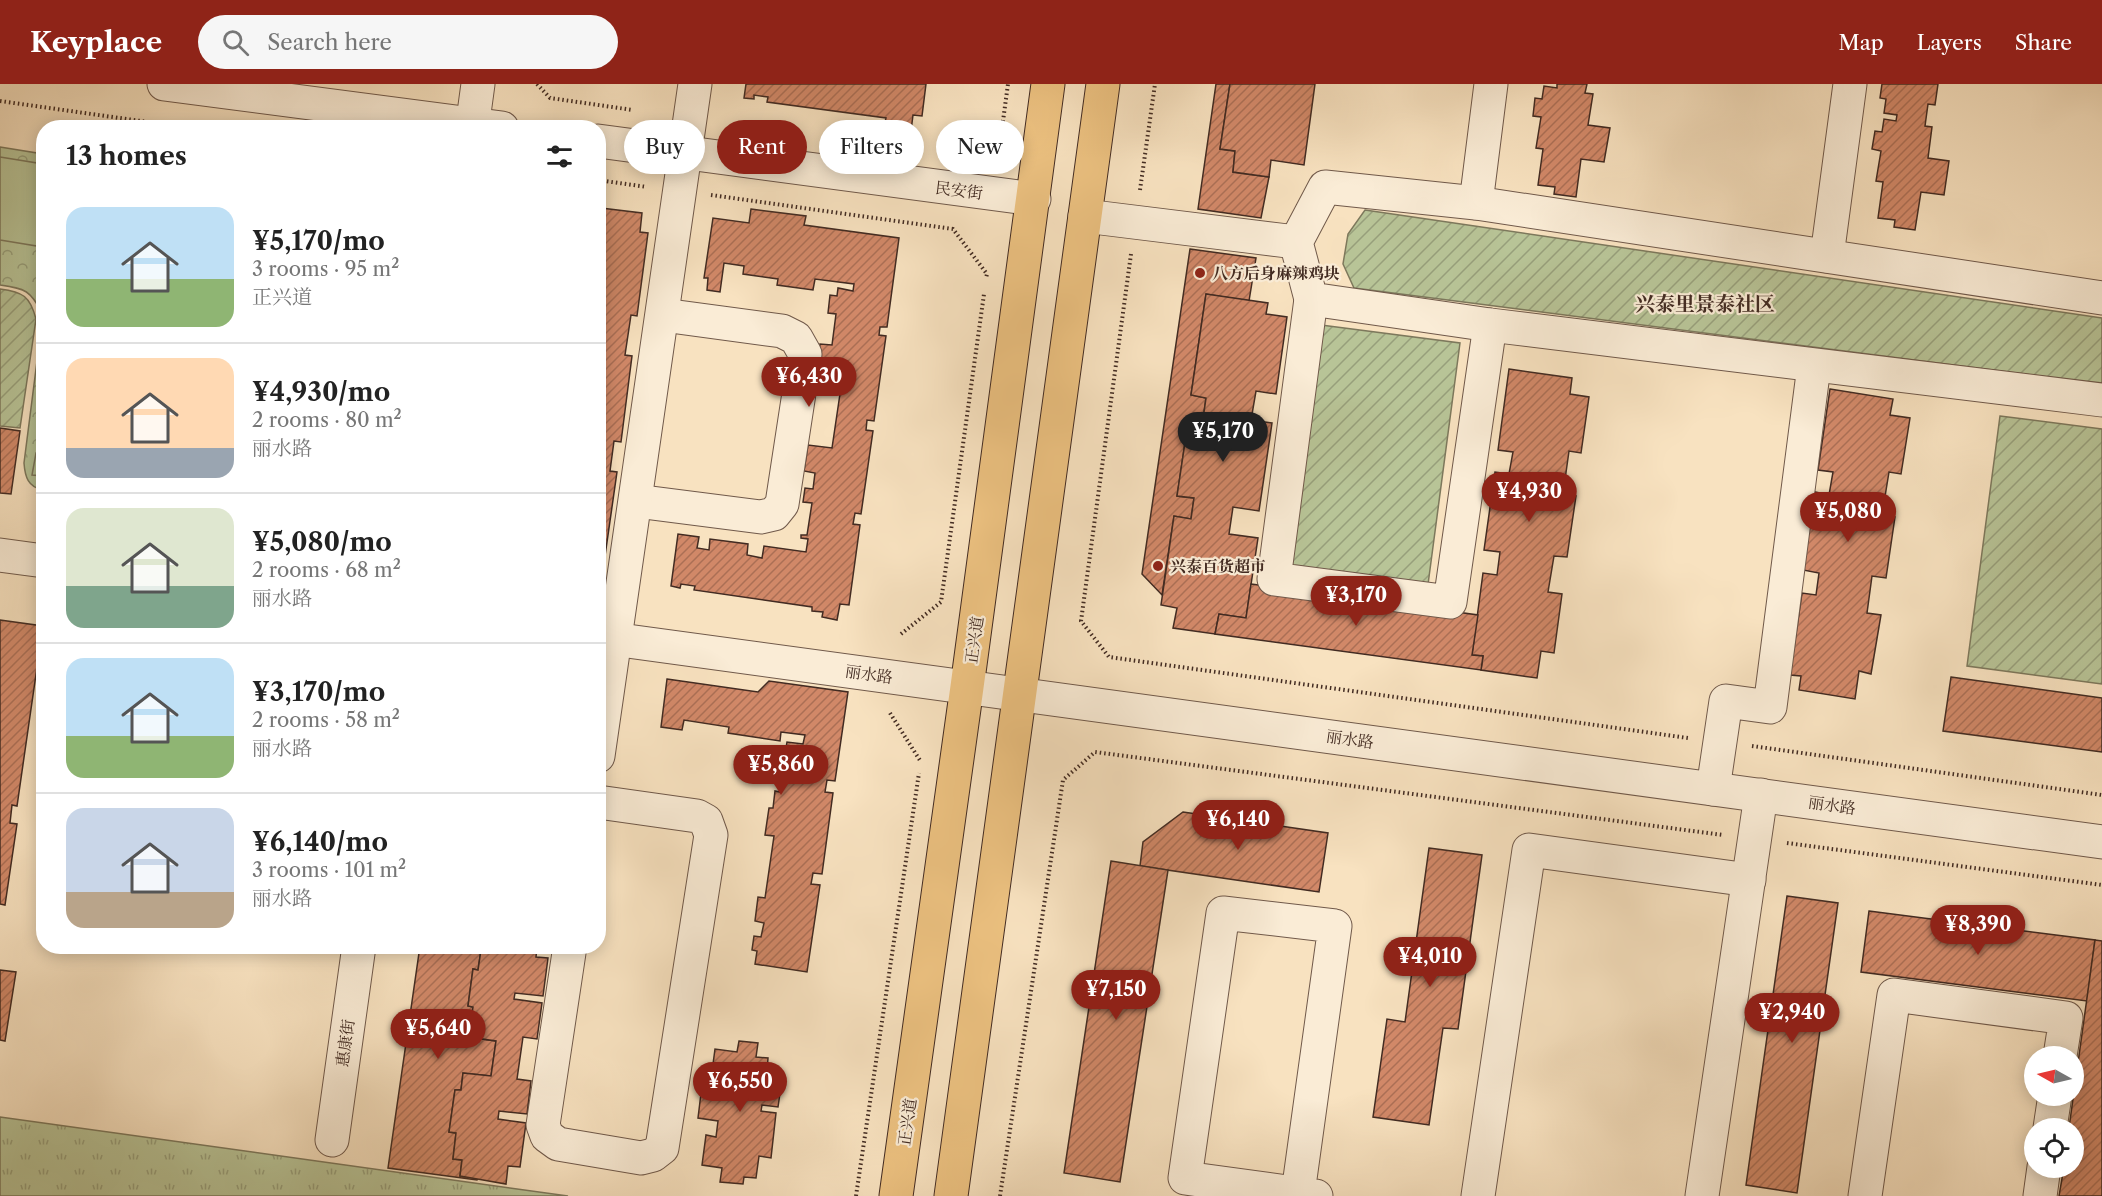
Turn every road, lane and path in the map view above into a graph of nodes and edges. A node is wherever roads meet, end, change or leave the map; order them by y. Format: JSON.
{"nodes":[{"id":1,"x":164,"y":84,"type":"edge"},
{"id":2,"x":478,"y":84,"type":"edge"},
{"id":3,"x":695,"y":84,"type":"edge"},
{"id":4,"x":1008,"y":84,"type":"edge"},
{"id":5,"x":1048,"y":84,"type":"edge"},
{"id":6,"x":1102,"y":84,"type":"edge"},
{"id":7,"x":1155,"y":84,"type":"edge"},
{"id":8,"x":1491,"y":84,"type":"edge"},
{"id":9,"x":1850,"y":84,"type":"edge"},
{"id":10,"x":0,"y":101,"type":"edge"},
{"id":11,"x":134,"y":120,"type":"edge"},
{"id":12,"x":437,"y":120,"type":"edge"},
{"id":13,"x":481,"y":120,"type":"edge"},
{"id":14,"x":690,"y":120,"type":"edge"},
{"id":15,"x":1003,"y":120,"type":"edge"},
{"id":16,"x":606,"y":142,"type":"edge"},
{"id":17,"x":624,"y":145,"type":"edge"},
{"id":18,"x":705,"y":156,"type":"edge"},
{"id":19,"x":682,"y":174,"type":"edge"},
{"id":20,"x":606,"y":181,"type":"edge"},
{"id":21,"x":680,"y":191,"type":"junction"},
{"id":22,"x":1034,"y":199,"type":"junction"},
{"id":23,"x":1476,"y":202,"type":"junction"},
{"id":24,"x":1085,"y":216,"type":"junction"},
{"id":25,"x":1136,"y":222,"type":"junction"},
{"id":26,"x":1296,"y":242,"type":"junction"},
{"id":27,"x":1827,"y":256,"type":"junction"},
{"id":28,"x":2102,"y":298,"type":"edge"},
{"id":29,"x":1311,"y":299,"type":"junction"},
{"id":30,"x":663,"y":315,"type":"junction"},
{"id":31,"x":1490,"y":325,"type":"junction"},
{"id":32,"x":1814,"y":366,"type":"junction"},
{"id":33,"x":2102,"y":400,"type":"edge"},
{"id":34,"x":636,"y":501,"type":"junction"},
{"id":35,"x":0,"y":555,"type":"edge"},
{"id":36,"x":36,"y":560,"type":"edge"},
{"id":37,"x":901,"y":634,"type":"dead end"},
{"id":38,"x":607,"y":638,"type":"edge"},
{"id":39,"x":967,"y":687,"type":"junction"},
{"id":40,"x":1020,"y":694,"type":"junction"},
{"id":41,"x":890,"y":712,"type":"dead end"},
{"id":42,"x":1720,"y":742,"type":"junction"},
{"id":43,"x":1713,"y":789,"type":"junction"},
{"id":44,"x":1761,"y":795,"type":"junction"},
{"id":45,"x":2102,"y":795,"type":"edge"},
{"id":46,"x":606,"y":803,"type":"edge"},
{"id":47,"x":1755,"y":839,"type":"junction"},
{"id":48,"x":2102,"y":842,"type":"edge"},
{"id":49,"x":1749,"y":880,"type":"junction"},
{"id":50,"x":2102,"y":885,"type":"edge"},
{"id":51,"x":358,"y":954,"type":"edge"},
{"id":52,"x":569,"y":954,"type":"edge"},
{"id":53,"x":2062,"y":1046,"type":"edge"},
{"id":54,"x":332,"y":1140,"type":"dead end"},
{"id":55,"x":2042,"y":1178,"type":"edge"},
{"id":56,"x":1307,"y":1195,"type":"edge"},
{"id":57,"x":856,"y":1196,"type":"edge"},
{"id":58,"x":896,"y":1196,"type":"edge"},
{"id":59,"x":951,"y":1196,"type":"edge"},
{"id":60,"x":1000,"y":1196,"type":"edge"},
{"id":61,"x":1478,"y":1196,"type":"edge"},
{"id":62,"x":1702,"y":1196,"type":"edge"},
{"id":63,"x":1865,"y":1196,"type":"edge"},
{"id":64,"x":2040,"y":1196,"type":"edge"}],
"edges":[{"from":1,"to":12,"type":"street"},
{"from":2,"to":13,"type":"street"},
{"from":3,"to":14,"type":"street"},
{"from":4,"to":15,"type":"path"},
{"from":5,"to":22,"type":"main road","name":"正兴道"},
{"from":6,"to":24,"type":"main road"},
{"from":7,"to":25,"type":"path"},
{"from":8,"to":23,"type":"street"},
{"from":9,"to":27,"type":"street"},
{"from":10,"to":11,"type":"path"},
{"from":16,"to":17,"type":"street","name":"民安街"},
{"from":18,"to":22,"type":"street","name":"民安街"},
{"from":19,"to":21,"type":"street"},
{"from":20,"to":21,"type":"path"},
{"from":21,"to":30,"type":"street"},
{"from":21,"to":37,"type":"path"},
{"from":22,"to":39,"type":"main road","name":"正兴道"},
{"from":23,"to":26,"type":"street"},
{"from":23,"to":27,"type":"street"},
{"from":24,"to":25,"type":"street"},
{"from":24,"to":40,"type":"main road"},
{"from":25,"to":26,"type":"street"},
{"from":25,"to":42,"type":"path"},
{"from":26,"to":29,"type":"street"},
{"from":27,"to":28,"type":"street"},
{"from":29,"to":31,"type":"street"},
{"from":29,"to":31,"type":"street"},
{"from":30,"to":34,"type":"street"},
{"from":30,"to":34,"type":"street"},
{"from":31,"to":32,"type":"street"},
{"from":32,"to":33,"type":"street"},
{"from":32,"to":42,"type":"street"},
{"from":34,"to":38,"type":"street"},
{"from":35,"to":36,"type":"street"},
{"from":38,"to":39,"type":"street","name":"丽水路"},
{"from":39,"to":40,"type":"street","name":"丽水路"},
{"from":39,"to":58,"type":"main road","name":"正兴道"},
{"from":40,"to":43,"type":"street","name":"丽水路"},
{"from":40,"to":59,"type":"main road"},
{"from":41,"to":57,"type":"path"},
{"from":42,"to":43,"type":"street"},
{"from":42,"to":45,"type":"path"},
{"from":43,"to":44,"type":"street","name":"丽水路"},
{"from":44,"to":47,"type":"street"},
{"from":44,"to":48,"type":"street","name":"丽水路"},
{"from":46,"to":52,"type":"street"},
{"from":47,"to":49,"type":"street"},
{"from":47,"to":50,"type":"path"},
{"from":47,"to":60,"type":"path"},
{"from":49,"to":61,"type":"street"},
{"from":49,"to":62,"type":"street"},
{"from":51,"to":54,"type":"street","name":"惠康街"},
{"from":53,"to":63,"type":"street"},
{"from":55,"to":64,"type":"street"},
{"from":56,"to":56,"type":"street"}]}
